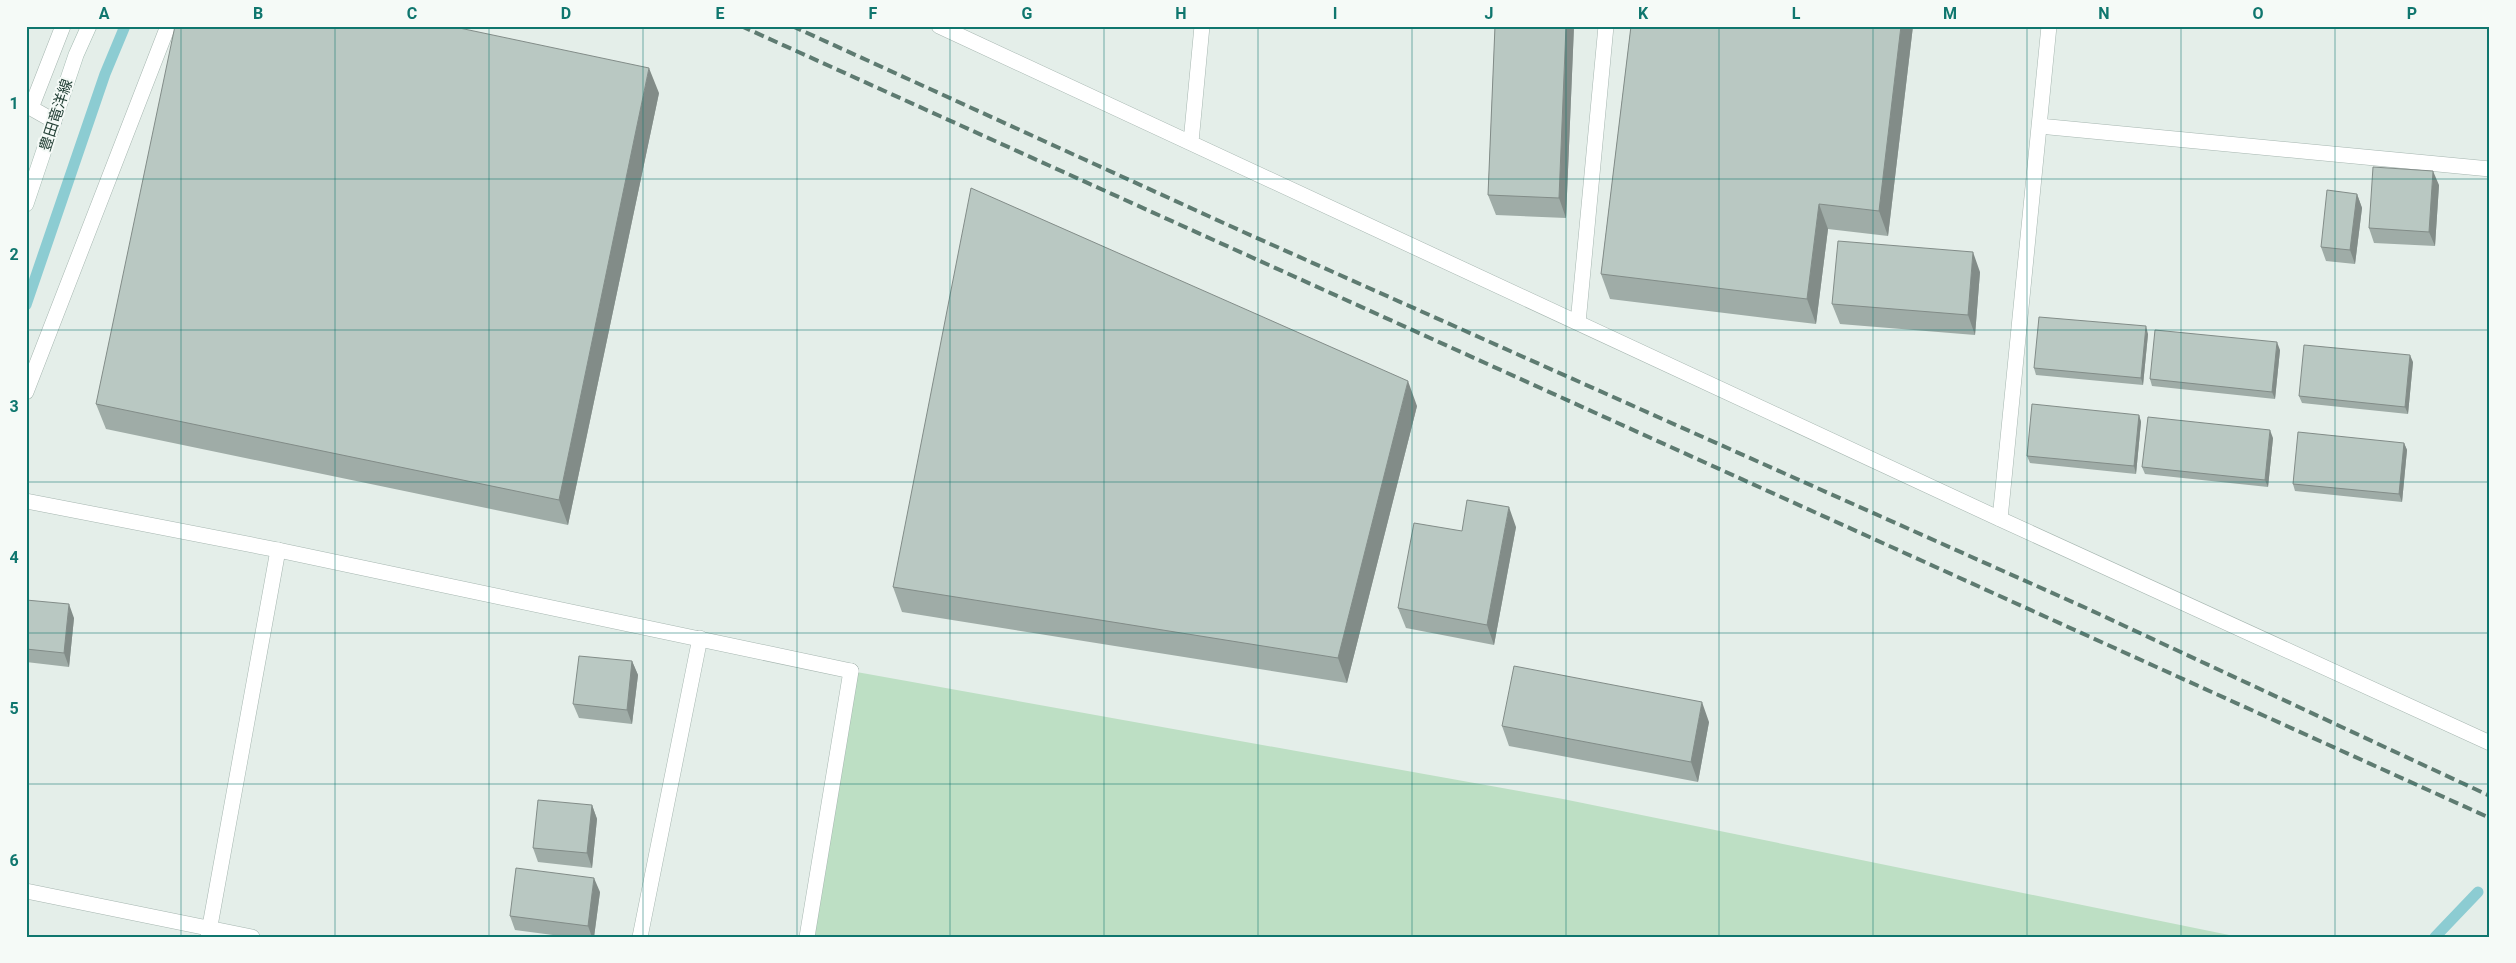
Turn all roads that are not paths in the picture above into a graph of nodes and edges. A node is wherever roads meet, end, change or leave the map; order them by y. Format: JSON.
{"nodes":[{"id":1,"x":63,"y":26,"type":"edge"},
{"id":2,"x":89,"y":26,"type":"edge"},
{"id":3,"x":168,"y":26,"type":"edge"},
{"id":4,"x":939,"y":26,"type":"edge"},
{"id":5,"x":1202,"y":26,"type":"edge"},
{"id":6,"x":1606,"y":26,"type":"edge"},
{"id":7,"x":2049,"y":26,"type":"edge"},
{"id":8,"x":54,"y":121,"type":"junction"},
{"id":9,"x":2039,"y":126,"type":"junction"},
{"id":10,"x":1192,"y":142,"type":"junction"},
{"id":11,"x":2490,"y":169,"type":"edge"},
{"id":12,"x":26,"y":204,"type":"edge"},
{"id":13,"x":1578,"y":323,"type":"junction"},
{"id":14,"x":26,"y":392,"type":"edge"},
{"id":15,"x":26,"y":501,"type":"edge"},
{"id":16,"x":2000,"y":519,"type":"junction"},
{"id":17,"x":278,"y":550,"type":"junction"},
{"id":18,"x":700,"y":638,"type":"junction"},
{"id":19,"x":2490,"y":744,"type":"edge"},
{"id":20,"x":26,"y":891,"type":"edge"},
{"id":21,"x":209,"y":933,"type":"edge"},
{"id":22,"x":252,"y":937,"type":"edge"},
{"id":23,"x":640,"y":937,"type":"edge"},
{"id":24,"x":807,"y":937,"type":"edge"}],
"edges":[{"from":1,"to":8,"type":"street"},
{"from":2,"to":8,"type":"street","name":"豊田竜洋線"},
{"from":3,"to":14,"type":"street"},
{"from":4,"to":10,"type":"street"},
{"from":5,"to":10,"type":"street"},
{"from":6,"to":13,"type":"street"},
{"from":7,"to":9,"type":"street"},
{"from":8,"to":12,"type":"street","name":"豊田竜洋線"},
{"from":9,"to":11,"type":"street"},
{"from":9,"to":16,"type":"street"},
{"from":10,"to":13,"type":"street"},
{"from":13,"to":16,"type":"street"},
{"from":15,"to":17,"type":"street"},
{"from":16,"to":19,"type":"street"},
{"from":17,"to":18,"type":"street"},
{"from":17,"to":21,"type":"street"},
{"from":18,"to":23,"type":"street"},
{"from":18,"to":24,"type":"street"},
{"from":20,"to":21,"type":"street"},
{"from":21,"to":22,"type":"street"}]}
